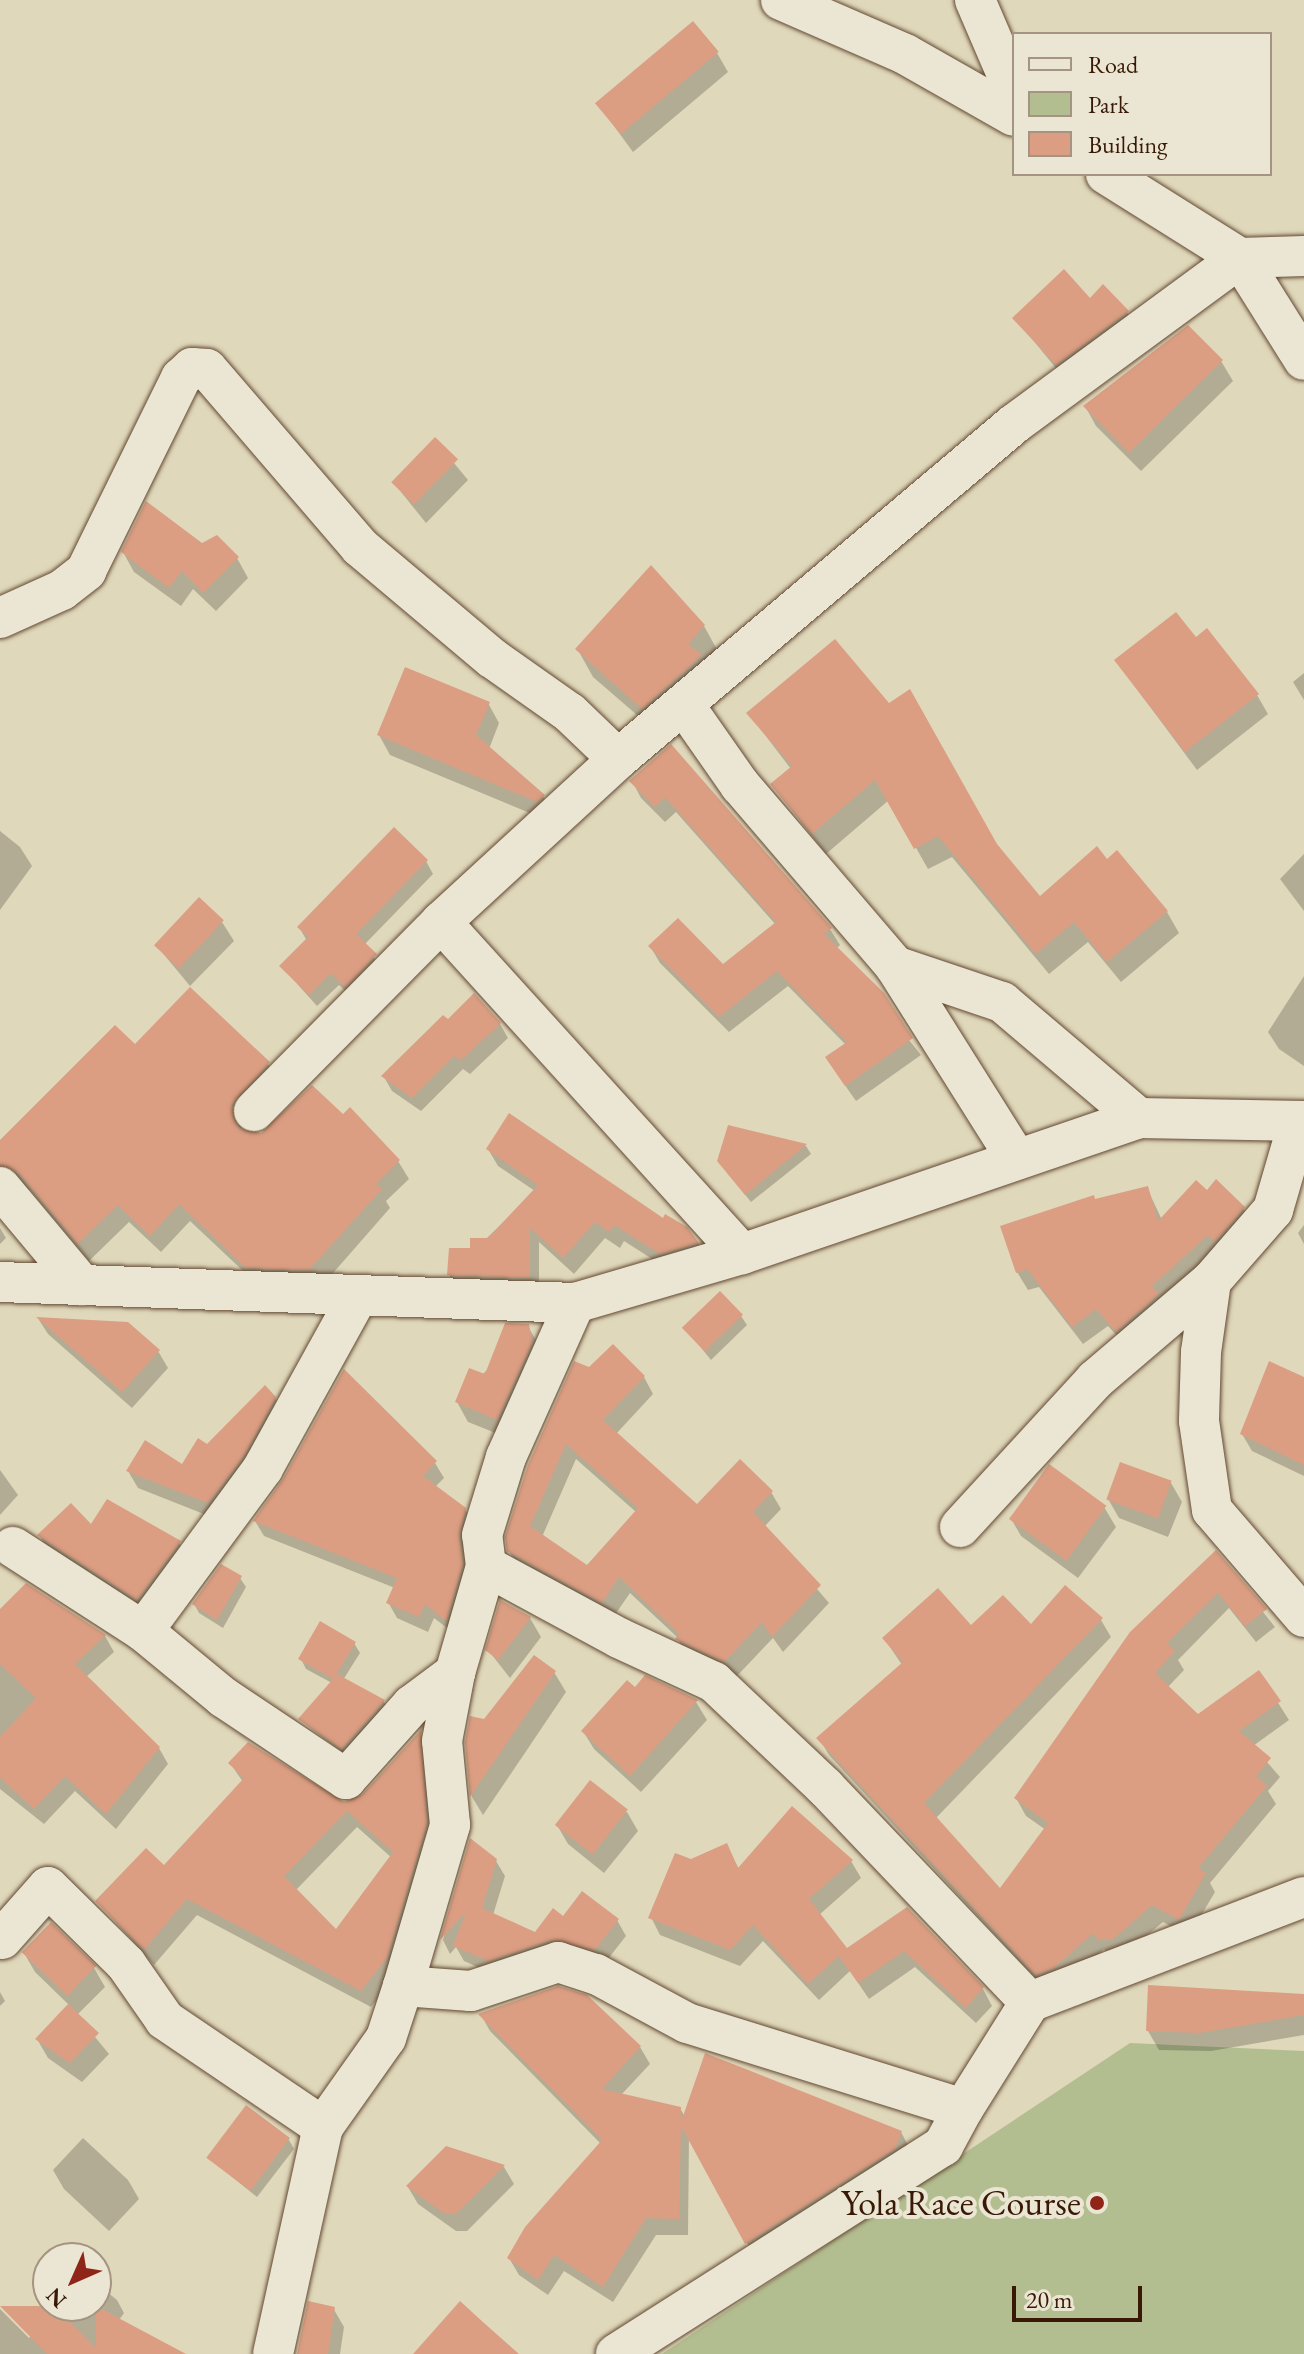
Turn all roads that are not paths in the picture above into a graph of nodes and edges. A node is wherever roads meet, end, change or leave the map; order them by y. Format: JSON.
{"nodes":[{"id":1,"x":781,"y":0,"type":"edge"},
{"id":2,"x":975,"y":0,"type":"edge"},
{"id":3,"x":1012,"y":86,"type":"edge"},
{"id":4,"x":1012,"y":115,"type":"edge"},
{"id":5,"x":1109,"y":176,"type":"edge"},
{"id":6,"x":1304,"y":256,"type":"edge"},
{"id":7,"x":1240,"y":258,"type":"junction"},
{"id":8,"x":1304,"y":360,"type":"edge"},
{"id":9,"x":0,"y":618,"type":"edge"},
{"id":10,"x":684,"y":705,"type":"junction"},
{"id":11,"x":618,"y":759,"type":"junction"},
{"id":12,"x":441,"y":922,"type":"junction"},
{"id":13,"x":895,"y":966,"type":"junction"},
{"id":14,"x":254,"y":1111,"type":"dead end"},
{"id":15,"x":1139,"y":1118,"type":"junction"},
{"id":16,"x":1301,"y":1123,"type":"edge"},
{"id":17,"x":1016,"y":1158,"type":"junction"},
{"id":18,"x":0,"y":1187,"type":"edge"},
{"id":19,"x":742,"y":1254,"type":"junction"},
{"id":20,"x":1211,"y":1281,"type":"junction"},
{"id":21,"x":0,"y":1282,"type":"edge"},
{"id":22,"x":82,"y":1285,"type":"junction"},
{"id":23,"x":357,"y":1298,"type":"junction"},
{"id":24,"x":575,"y":1303,"type":"junction"},
{"id":25,"x":960,"y":1527,"type":"dead end"},
{"id":26,"x":13,"y":1547,"type":"dead end"},
{"id":27,"x":486,"y":1566,"type":"junction"},
{"id":28,"x":1304,"y":1617,"type":"edge"},
{"id":29,"x":143,"y":1631,"type":"junction"},
{"id":30,"x":455,"y":1673,"type":"junction"},
{"id":31,"x":1304,"y":1897,"type":"edge"},
{"id":32,"x":2,"y":1939,"type":"edge"},
{"id":33,"x":403,"y":1986,"type":"junction"},
{"id":34,"x":1030,"y":2002,"type":"junction"},
{"id":35,"x":963,"y":2109,"type":"junction"},
{"id":36,"x":323,"y":2127,"type":"junction"},
{"id":37,"x":273,"y":2354,"type":"edge"},
{"id":38,"x":616,"y":2354,"type":"edge"}],
"edges":[{"from":1,"to":4,"type":"street"},
{"from":2,"to":3,"type":"street"},
{"from":5,"to":7,"type":"street"},
{"from":6,"to":7,"type":"street"},
{"from":7,"to":8,"type":"street"},
{"from":7,"to":10,"type":"street"},
{"from":9,"to":11,"type":"street"},
{"from":10,"to":11,"type":"street"},
{"from":10,"to":13,"type":"street"},
{"from":11,"to":12,"type":"street"},
{"from":12,"to":14,"type":"street"},
{"from":12,"to":19,"type":"street"},
{"from":13,"to":15,"type":"street"},
{"from":13,"to":17,"type":"street"},
{"from":15,"to":16,"type":"street"},
{"from":15,"to":17,"type":"street"},
{"from":16,"to":20,"type":"street"},
{"from":17,"to":19,"type":"street"},
{"from":18,"to":22,"type":"street"},
{"from":19,"to":24,"type":"street"},
{"from":20,"to":25,"type":"street"},
{"from":20,"to":28,"type":"street"},
{"from":21,"to":22,"type":"street"},
{"from":22,"to":23,"type":"street"},
{"from":23,"to":24,"type":"street"},
{"from":23,"to":29,"type":"street"},
{"from":24,"to":27,"type":"street"},
{"from":26,"to":29,"type":"street"},
{"from":27,"to":30,"type":"street"},
{"from":27,"to":34,"type":"street"},
{"from":29,"to":30,"type":"street"},
{"from":30,"to":33,"type":"street"},
{"from":31,"to":34,"type":"street"},
{"from":32,"to":36,"type":"street"},
{"from":33,"to":35,"type":"street"},
{"from":33,"to":36,"type":"street"},
{"from":34,"to":35,"type":"street"},
{"from":35,"to":38,"type":"street"},
{"from":36,"to":37,"type":"street"}]}
